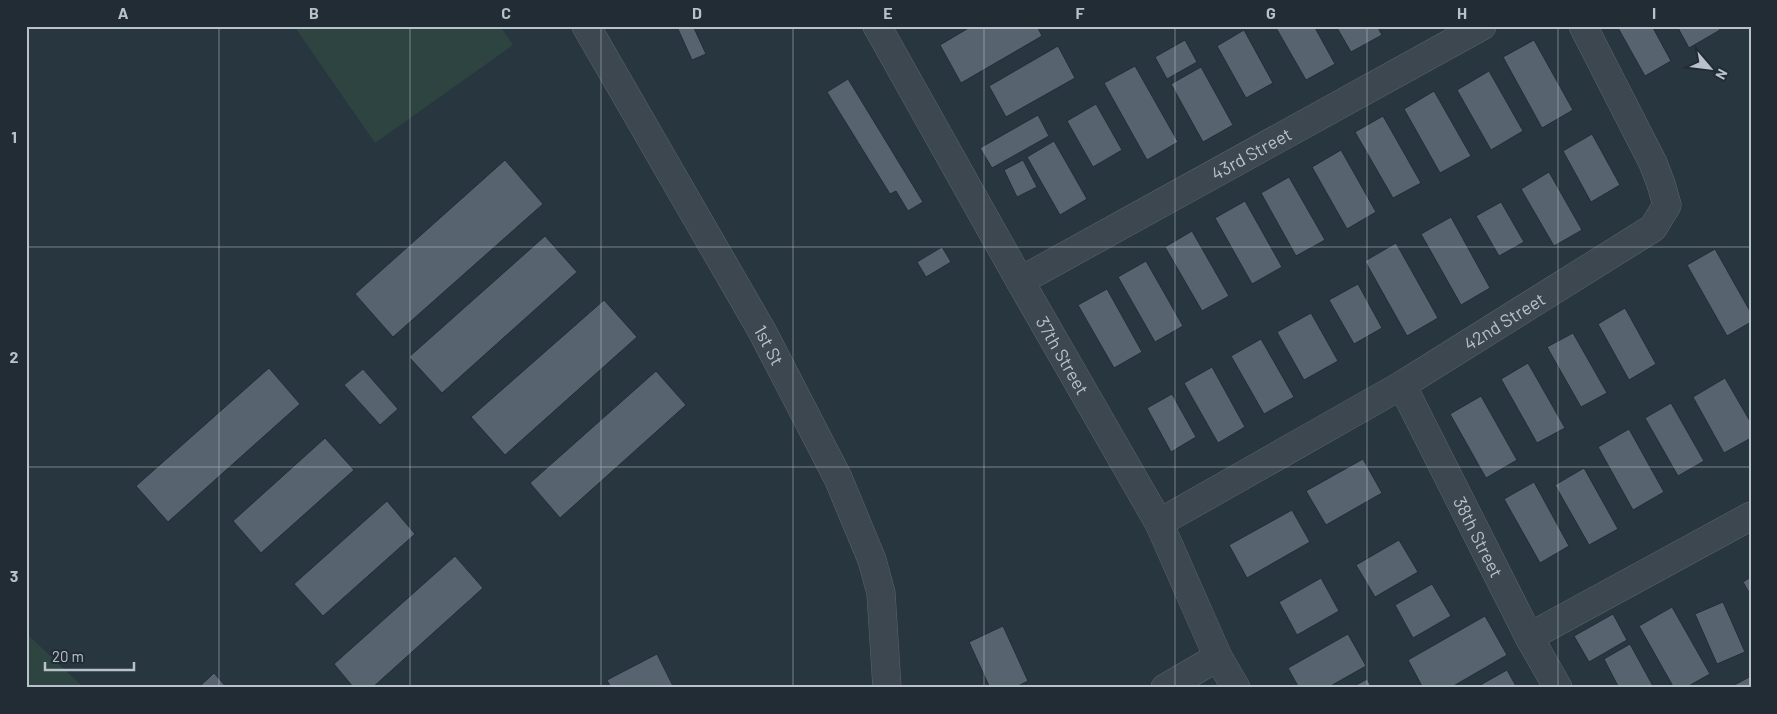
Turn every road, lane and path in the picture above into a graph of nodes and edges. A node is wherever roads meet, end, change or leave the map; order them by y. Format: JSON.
{"nodes":[{"id":1,"x":586,"y":26,"type":"edge"},
{"id":2,"x":877,"y":26,"type":"edge"},
{"id":3,"x":1482,"y":26,"type":"edge"},
{"id":4,"x":1583,"y":26,"type":"edge"},
{"id":5,"x":1020,"y":281,"type":"junction"},
{"id":6,"x":1402,"y":385,"type":"junction"},
{"id":7,"x":1751,"y":516,"type":"edge"},
{"id":8,"x":1160,"y":523,"type":"junction"},
{"id":9,"x":1529,"y":637,"type":"junction"},
{"id":10,"x":1218,"y":657,"type":"junction"},
{"id":11,"x":887,"y":688,"type":"edge"},
{"id":12,"x":1165,"y":688,"type":"edge"},
{"id":13,"x":1236,"y":688,"type":"edge"},
{"id":14,"x":1558,"y":688,"type":"edge"}],
"edges":[{"from":1,"to":11,"type":"street","name":"1st St"},
{"from":2,"to":5,"type":"street","name":"37th Street"},
{"from":3,"to":5,"type":"street","name":"43rd Street"},
{"from":4,"to":6,"type":"street","name":"42nd Street"},
{"from":5,"to":8,"type":"street","name":"37th Street"},
{"from":6,"to":8,"type":"street","name":"42nd Street"},
{"from":6,"to":9,"type":"street","name":"38th Street"},
{"from":7,"to":9,"type":"street"},
{"from":8,"to":10,"type":"street","name":"37th Street"},
{"from":9,"to":14,"type":"street","name":"38th Street"},
{"from":10,"to":12,"type":"street"},
{"from":10,"to":13,"type":"street","name":"37th Street"}]}
